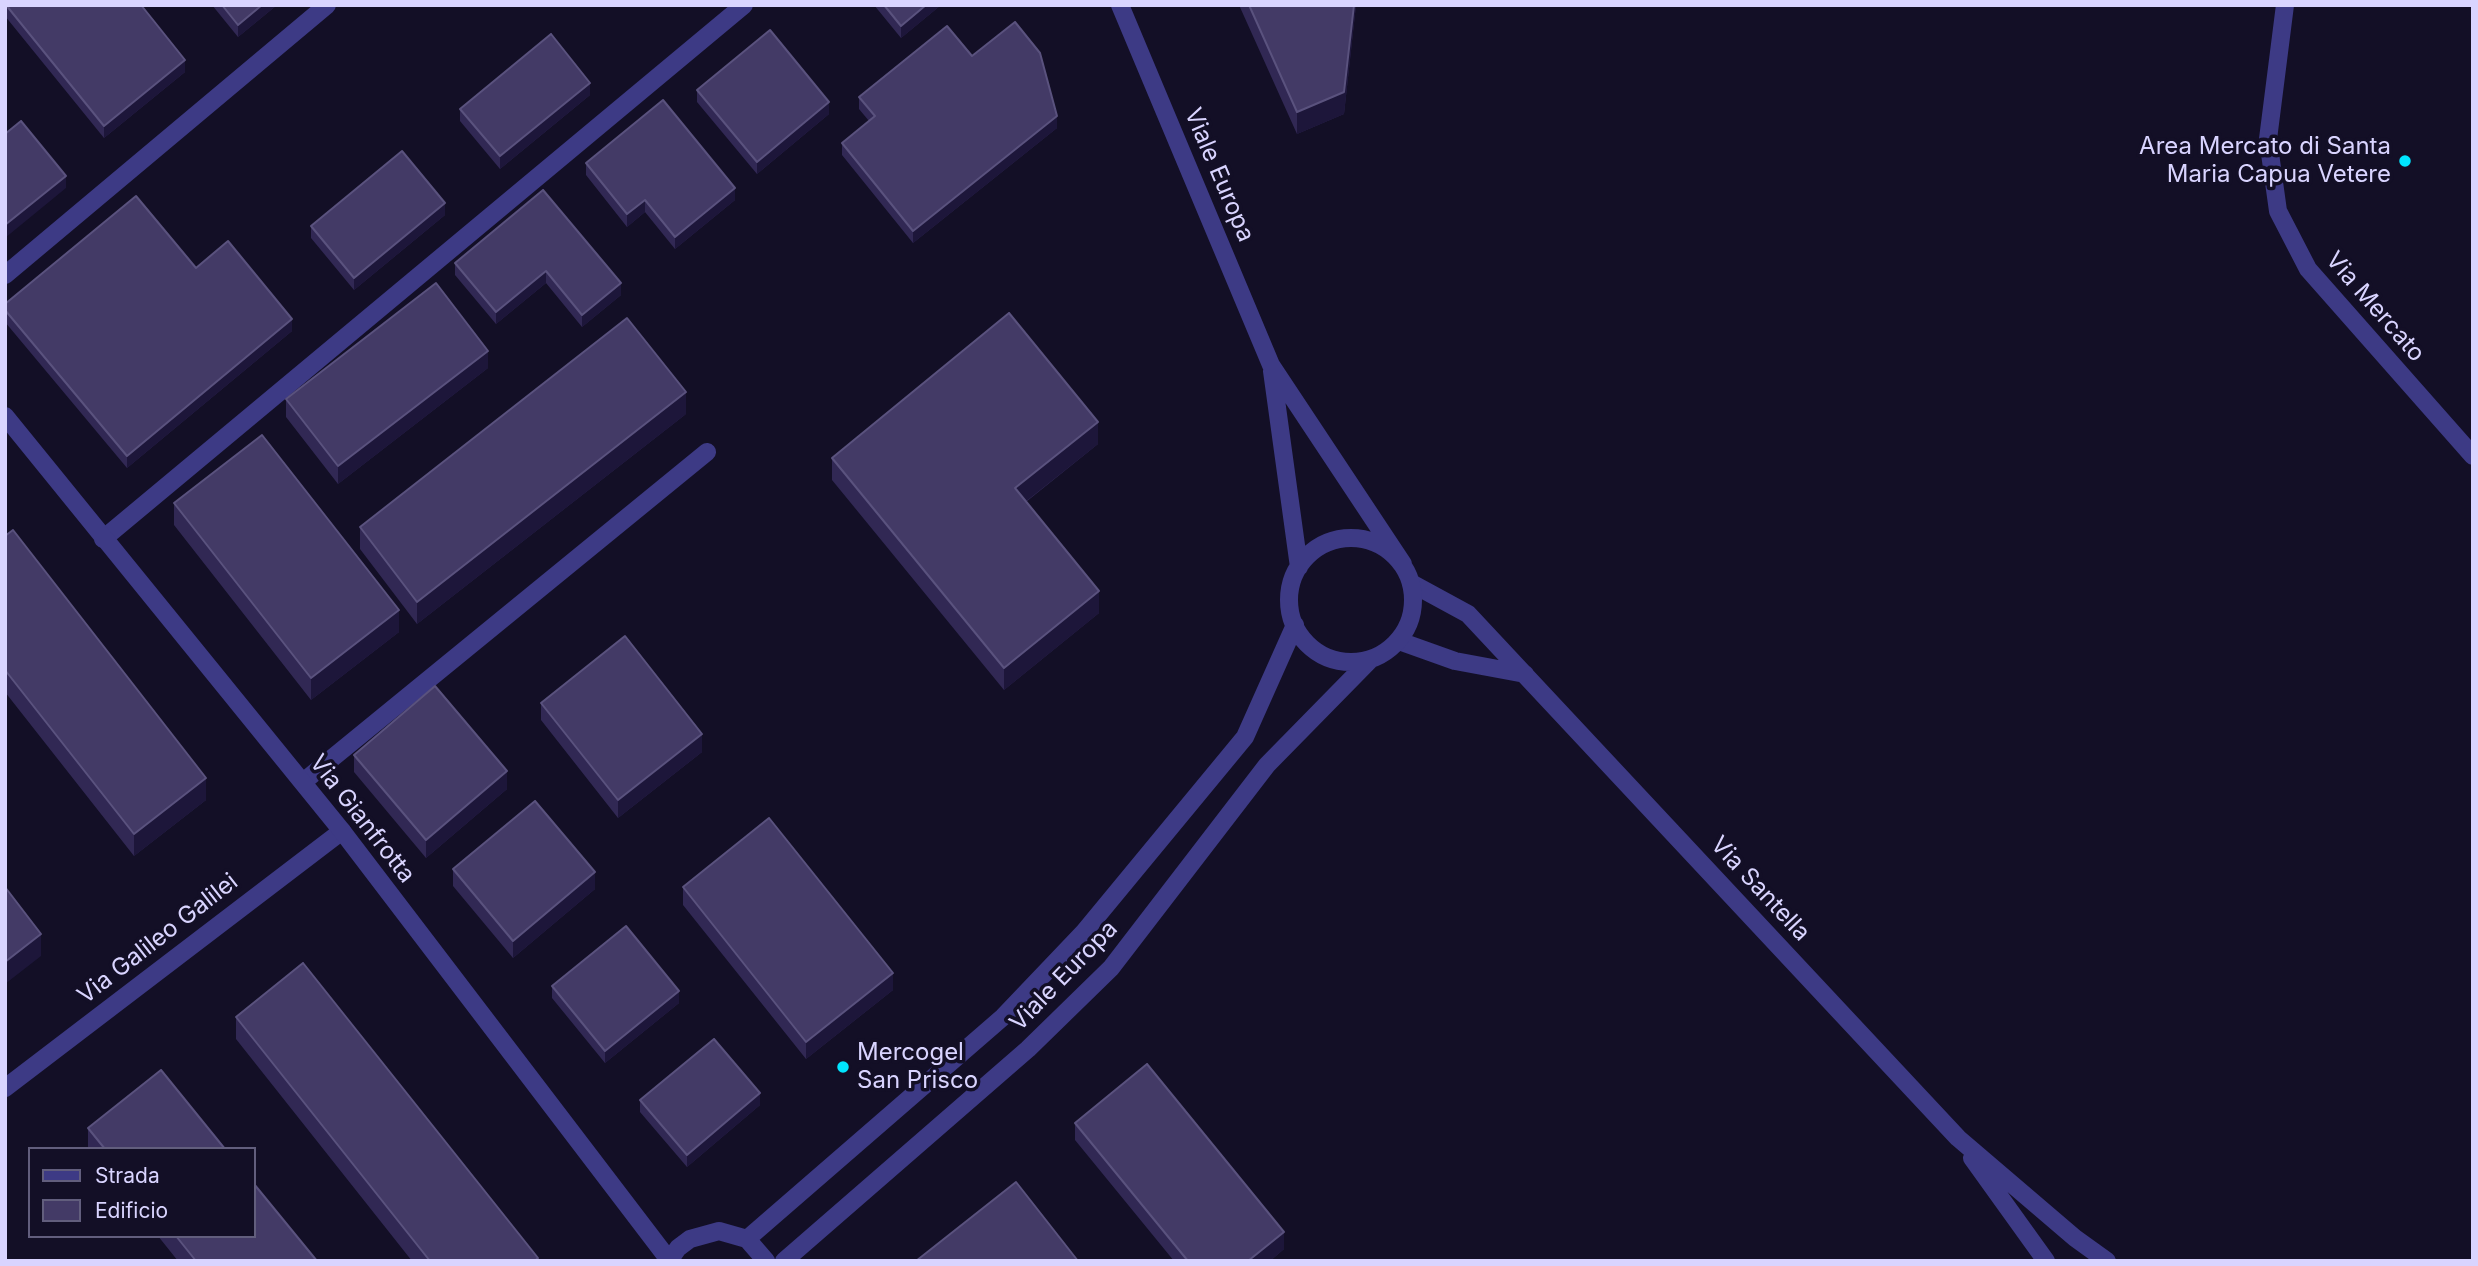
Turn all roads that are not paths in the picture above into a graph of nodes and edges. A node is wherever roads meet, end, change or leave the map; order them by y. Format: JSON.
{"nodes":[{"id":1,"x":327,"y":5,"type":"edge"},
{"id":2,"x":744,"y":5,"type":"edge"},
{"id":3,"x":1120,"y":5,"type":"edge"},
{"id":4,"x":2286,"y":5,"type":"edge"},
{"id":5,"x":5,"y":275,"type":"edge"},
{"id":6,"x":1271,"y":365,"type":"junction"},
{"id":7,"x":8,"y":427,"type":"edge"},
{"id":8,"x":707,"y":452,"type":"dead end"},
{"id":9,"x":2473,"y":456,"type":"edge"},
{"id":10,"x":103,"y":539,"type":"junction"},
{"id":11,"x":1403,"y":564,"type":"junction"},
{"id":12,"x":1299,"y":567,"type":"junction"},
{"id":13,"x":1411,"y":583,"type":"junction"},
{"id":14,"x":1295,"y":625,"type":"junction"},
{"id":15,"x":1399,"y":640,"type":"junction"},
{"id":16,"x":1371,"y":659,"type":"junction"},
{"id":17,"x":1525,"y":674,"type":"junction"},
{"id":18,"x":303,"y":782,"type":"junction"},
{"id":19,"x":342,"y":831,"type":"junction"},
{"id":20,"x":5,"y":1088,"type":"edge"},
{"id":21,"x":1958,"y":1138,"type":"junction"},
{"id":22,"x":747,"y":1239,"type":"junction"},
{"id":23,"x":669,"y":1260,"type":"edge"},
{"id":24,"x":766,"y":1261,"type":"edge"},
{"id":25,"x":784,"y":1261,"type":"edge"},
{"id":26,"x":2046,"y":1261,"type":"edge"},
{"id":27,"x":2107,"y":1261,"type":"edge"}],
"edges":[{"from":1,"to":5,"type":"street"},
{"from":2,"to":10,"type":"street"},
{"from":3,"to":6,"type":"street","name":"Viale Europa"},
{"from":4,"to":9,"type":"street","name":"Via Mercato"},
{"from":6,"to":11,"type":"street","name":"Viale Europa"},
{"from":6,"to":12,"type":"street","name":"Viale Europa"},
{"from":7,"to":10,"type":"street","name":"Via Gianfrotta"},
{"from":8,"to":18,"type":"street"},
{"from":10,"to":18,"type":"street","name":"Via Gianfrotta"},
{"from":11,"to":12,"type":"street"},
{"from":11,"to":13,"type":"street"},
{"from":12,"to":14,"type":"street"},
{"from":13,"to":15,"type":"street"},
{"from":13,"to":17,"type":"street","name":"Via Santella"},
{"from":14,"to":16,"type":"street"},
{"from":14,"to":22,"type":"street","name":"Viale Europa"},
{"from":15,"to":16,"type":"street"},
{"from":15,"to":17,"type":"street"},
{"from":16,"to":25,"type":"street","name":"Viale Europa"},
{"from":17,"to":21,"type":"street","name":"Via Santella"},
{"from":18,"to":19,"type":"street","name":"Via Gianfrotta"},
{"from":19,"to":20,"type":"street","name":"Via Galileo Galilei"},
{"from":19,"to":23,"type":"street","name":"Via Gianfrotta"},
{"from":21,"to":26,"type":"street","name":"Via Santella"},
{"from":21,"to":27,"type":"street","name":"Via Santella"},
{"from":22,"to":23,"type":"street"},
{"from":22,"to":24,"type":"street"}]}
